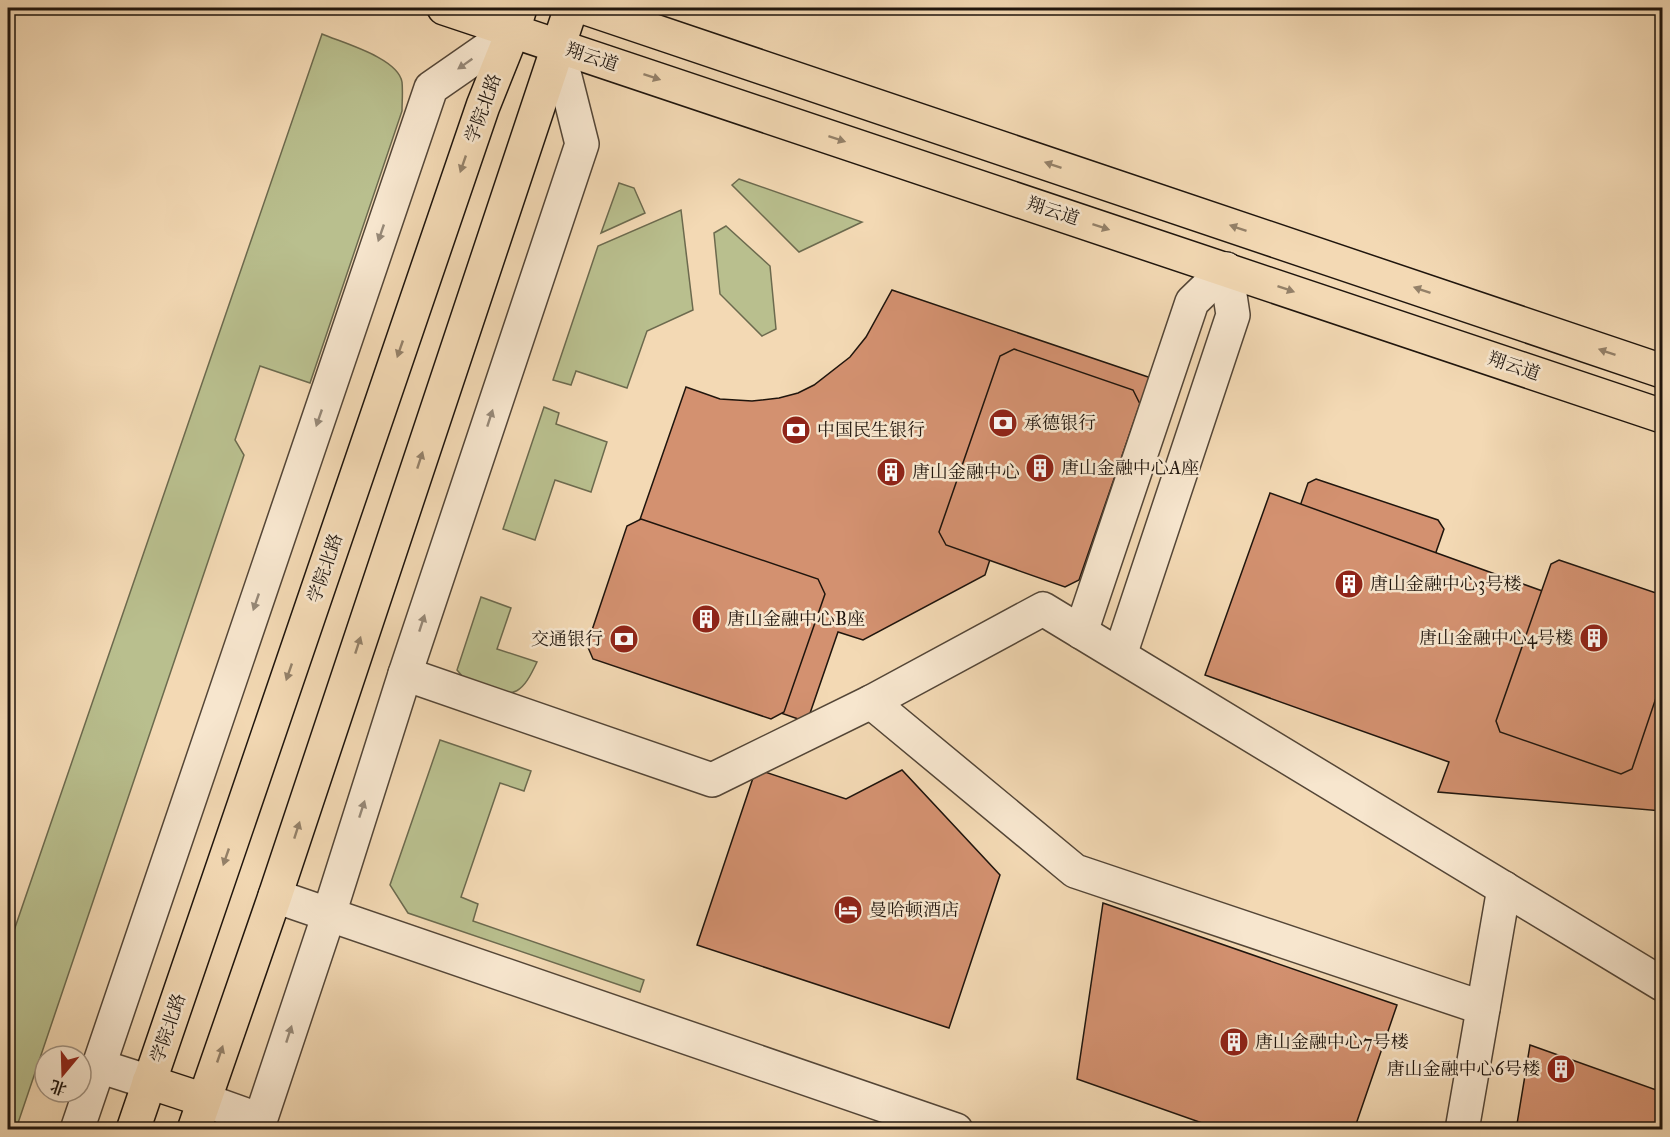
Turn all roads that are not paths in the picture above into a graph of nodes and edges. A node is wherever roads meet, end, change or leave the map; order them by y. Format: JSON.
{"nodes":[{"id":1,"x":444,"y":8,"type":"edge"},
{"id":2,"x":571,"y":8,"type":"edge"},
{"id":3,"x":586,"y":8,"type":"edge"},
{"id":4,"x":517,"y":19,"type":"edge"},
{"id":5,"x":556,"y":45,"type":"junction"},
{"id":6,"x":1226,"y":269,"type":"junction"},
{"id":7,"x":1662,"y":371,"type":"edge"},
{"id":8,"x":1662,"y":416,"type":"edge"},
{"id":9,"x":1081,"y":632,"type":"junction"},
{"id":10,"x":1120,"y":655,"type":"junction"},
{"id":11,"x":405,"y":674,"type":"junction"},
{"id":12,"x":871,"y":702,"type":"junction"},
{"id":13,"x":1504,"y":888,"type":"junction"},
{"id":14,"x":274,"y":896,"type":"junction"},
{"id":15,"x":328,"y":914,"type":"junction"},
{"id":16,"x":1662,"y":984,"type":"edge"},
{"id":17,"x":1483,"y":1008,"type":"junction"},
{"id":18,"x":99,"y":1065,"type":"junction"},
{"id":19,"x":149,"y":1082,"type":"junction"},
{"id":20,"x":199,"y":1115,"type":"edge"},
{"id":21,"x":259,"y":1125,"type":"edge"},
{"id":22,"x":77,"y":1130,"type":"edge"},
{"id":23,"x":133,"y":1130,"type":"edge"},
{"id":24,"x":956,"y":1130,"type":"edge"},
{"id":25,"x":1462,"y":1130,"type":"edge"}],
"edges":[{"from":1,"to":4,"type":"main road","name":"翔云道"},
{"from":2,"to":5,"type":"main road"},
{"from":7,"to":3,"type":"main road","one_way":true},
{"from":4,"to":5,"type":"main road","name":"翔云道"},
{"from":4,"to":18,"type":"street","one_way":true},
{"from":4,"to":19,"type":"main road","name":"学院北路","one_way":true},
{"from":5,"to":6,"type":"main road","name":"翔云道","one_way":true},
{"from":11,"to":5,"type":"street","one_way":true},
{"from":14,"to":5,"type":"main road","one_way":true},
{"from":6,"to":8,"type":"main road","name":"翔云道","one_way":true},
{"from":6,"to":9,"type":"street"},
{"from":6,"to":10,"type":"street"},
{"from":9,"to":10,"type":"street"},
{"from":9,"to":12,"type":"street"},
{"from":10,"to":13,"type":"street"},
{"from":11,"to":12,"type":"street"},
{"from":15,"to":11,"type":"street","one_way":true},
{"from":12,"to":17,"type":"street"},
{"from":13,"to":16,"type":"street"},
{"from":13,"to":17,"type":"street"},
{"from":14,"to":15,"type":"street"},
{"from":20,"to":14,"type":"main road","one_way":true},
{"from":21,"to":15,"type":"street","one_way":true},
{"from":15,"to":24,"type":"street"},
{"from":17,"to":25,"type":"street"},
{"from":18,"to":19,"type":"street"},
{"from":18,"to":22,"type":"street"},
{"from":19,"to":20,"type":"main road"},
{"from":19,"to":23,"type":"main road","name":"学院北路"},
{"from":20,"to":21,"type":"street"}]}
